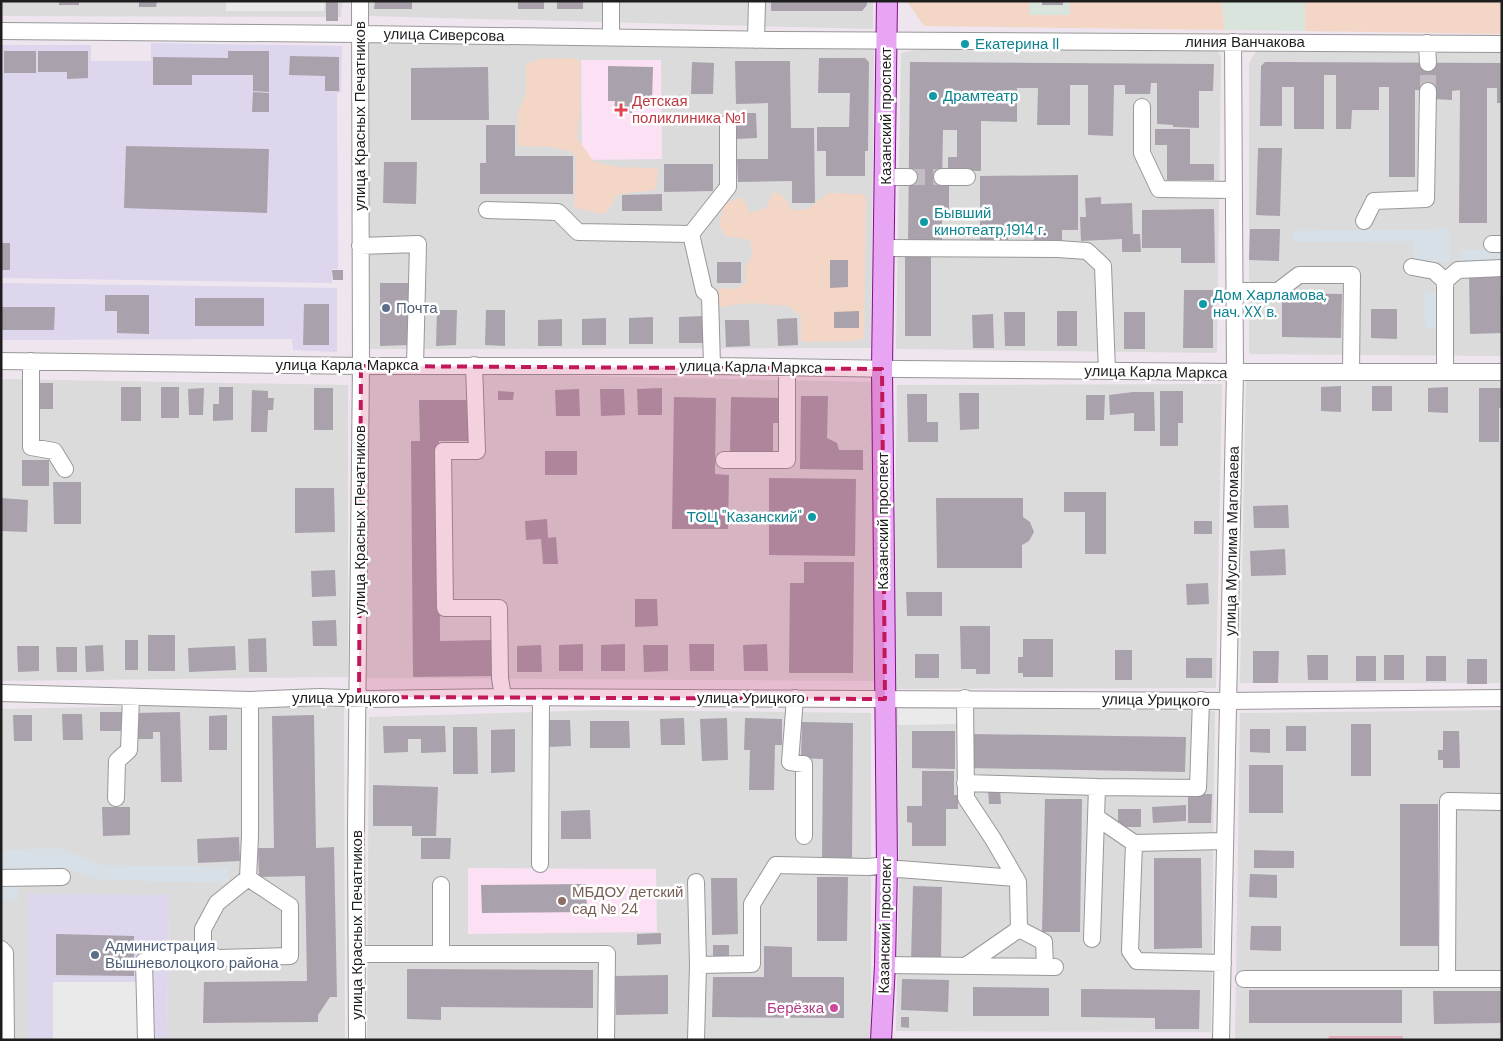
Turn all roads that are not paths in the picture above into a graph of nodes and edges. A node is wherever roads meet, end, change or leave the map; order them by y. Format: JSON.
{"nodes":[{"id":1,"x":360,"y":1,"type":"edge"},
{"id":2,"x":611,"y":1,"type":"edge"},
{"id":3,"x":757,"y":1,"type":"edge"},
{"id":4,"x":887,"y":1,"type":"edge"},
{"id":5,"x":1,"y":31,"type":"edge"},
{"id":6,"x":361,"y":34,"type":"junction"},
{"id":7,"x":611,"y":37,"type":"junction"},
{"id":8,"x":756,"y":40,"type":"junction"},
{"id":9,"x":886,"y":40,"type":"junction"},
{"id":10,"x":1233,"y":42,"type":"junction"},
{"id":11,"x":1427,"y":43,"type":"junction"},
{"id":12,"x":1502,"y":44,"type":"edge"},
{"id":13,"x":1428,"y":63,"type":"tunnel mouth"},
{"id":14,"x":1428,"y":90,"type":"tunnel mouth"},
{"id":15,"x":1142,"y":107,"type":"dead end"},
{"id":16,"x":728,"y":123,"type":"dead end"},
{"id":17,"x":886,"y":176,"type":"junction"},
{"id":18,"x":909,"y":177,"type":"tunnel mouth"},
{"id":19,"x":942,"y":177,"type":"tunnel mouth"},
{"id":20,"x":967,"y":177,"type":"dead end"},
{"id":21,"x":1234,"y":190,"type":"junction"},
{"id":22,"x":486,"y":210,"type":"dead end"},
{"id":23,"x":1364,"y":220,"type":"dead end"},
{"id":24,"x":691,"y":234,"type":"junction"},
{"id":25,"x":360,"y":246,"type":"junction"},
{"id":26,"x":884,"y":248,"type":"junction"},
{"id":27,"x":1412,"y":267,"type":"dead end"},
{"id":28,"x":1502,"y":268,"type":"edge"},
{"id":29,"x":1445,"y":281,"type":"junction"},
{"id":30,"x":1235,"y":291,"type":"junction"},
{"id":31,"x":1,"y":361,"type":"edge"},
{"id":32,"x":31,"y":361,"type":"junction"},
{"id":33,"x":474,"y":364,"type":"junction"},
{"id":34,"x":361,"y":366,"type":"junction"},
{"id":35,"x":415,"y":366,"type":"junction"},
{"id":36,"x":712,"y":366,"type":"junction"},
{"id":37,"x":786,"y":367,"type":"junction"},
{"id":38,"x":882,"y":369,"type":"junction"},
{"id":39,"x":1107,"y":371,"type":"junction"},
{"id":40,"x":1235,"y":372,"type":"junction"},
{"id":41,"x":1351,"y":372,"type":"junction"},
{"id":42,"x":1445,"y":372,"type":"junction"},
{"id":43,"x":1502,"y":372,"type":"edge"},
{"id":44,"x":724,"y":460,"type":"dead end"},
{"id":45,"x":65,"y":468,"type":"dead end"},
{"id":46,"x":1,"y":693,"type":"edge"},
{"id":47,"x":503,"y":696,"type":"junction"},
{"id":48,"x":131,"y":697,"type":"junction"},
{"id":49,"x":359,"y":697,"type":"junction"},
{"id":50,"x":540,"y":697,"type":"junction"},
{"id":51,"x":794,"y":698,"type":"junction"},
{"id":52,"x":965,"y":698,"type":"junction"},
{"id":53,"x":1502,"y":698,"type":"edge"},
{"id":54,"x":885,"y":699,"type":"junction"},
{"id":55,"x":250,"y":700,"type":"junction"},
{"id":56,"x":1201,"y":700,"type":"junction"},
{"id":57,"x":1228,"y":701,"type":"junction"},
{"id":58,"x":965,"y":783,"type":"junction"},
{"id":59,"x":1096,"y":787,"type":"junction"},
{"id":60,"x":116,"y":798,"type":"dead end"},
{"id":61,"x":1502,"y":802,"type":"edge"},
{"id":62,"x":1096,"y":818,"type":"junction"},
{"id":63,"x":804,"y":836,"type":"dead end"},
{"id":64,"x":1225,"y":841,"type":"junction"},
{"id":65,"x":1134,"y":843,"type":"junction"},
{"id":66,"x":540,"y":864,"type":"dead end"},
{"id":67,"x":886,"y":868,"type":"junction"},
{"id":68,"x":62,"y":877,"type":"dead end"},
{"id":69,"x":1,"y":878,"type":"edge"},
{"id":70,"x":248,"y":878,"type":"junction"},
{"id":71,"x":1016,"y":878,"type":"junction"},
{"id":72,"x":696,"y":882,"type":"dead end"},
{"id":73,"x":441,"y":885,"type":"dead end"},
{"id":74,"x":1019,"y":929,"type":"junction"},
{"id":75,"x":1092,"y":939,"type":"dead end"},
{"id":76,"x":1,"y":949,"type":"edge"},
{"id":77,"x":203,"y":949,"type":"junction"},
{"id":78,"x":356,"y":954,"type":"junction"},
{"id":79,"x":441,"y":954,"type":"junction"},
{"id":80,"x":1222,"y":963,"type":"junction"},
{"id":81,"x":698,"y":965,"type":"junction"},
{"id":82,"x":885,"y":965,"type":"junction"},
{"id":83,"x":967,"y":965,"type":"junction"},
{"id":84,"x":1244,"y":978,"type":"dead end"},
{"id":85,"x":1447,"y":979,"type":"junction"},
{"id":86,"x":1502,"y":979,"type":"edge"},
{"id":87,"x":6,"y":1040,"type":"edge"},
{"id":88,"x":146,"y":1040,"type":"edge"},
{"id":89,"x":357,"y":1040,"type":"edge"},
{"id":90,"x":606,"y":1040,"type":"edge"},
{"id":91,"x":696,"y":1040,"type":"edge"},
{"id":92,"x":881,"y":1040,"type":"edge"},
{"id":93,"x":1221,"y":1040,"type":"edge"}],
"edges":[{"from":1,"to":6,"type":"street","name":"улица Красных Печатников"},
{"from":2,"to":7,"type":"street"},
{"from":3,"to":8,"type":"street"},
{"from":4,"to":9,"type":"main road","name":"Казанский проспект"},
{"from":5,"to":6,"type":"street","name":"улица Сиверсова"},
{"from":6,"to":7,"type":"street","name":"улица Сиверсова"},
{"from":6,"to":25,"type":"street","name":"улица Красных Печатников"},
{"from":7,"to":8,"type":"street","name":"улица Сиверсова"},
{"from":8,"to":9,"type":"street","name":"улица Сиверсова"},
{"from":9,"to":10,"type":"street","name":"линия Ванчакова"},
{"from":9,"to":17,"type":"main road","name":"Казанский проспект"},
{"from":10,"to":11,"type":"street","name":"линия Ванчакова"},
{"from":10,"to":21,"type":"street","name":"улица Муслима Магомаева"},
{"from":11,"to":12,"type":"street","name":"линия Ванчакова"},
{"from":11,"to":13,"type":"street"},
{"from":14,"to":23,"type":"street"},
{"from":15,"to":21,"type":"street"},
{"from":16,"to":24,"type":"street"},
{"from":17,"to":18,"type":"street"},
{"from":17,"to":26,"type":"main road","name":"Казанский проспект"},
{"from":19,"to":20,"type":"street"},
{"from":21,"to":30,"type":"street","name":"улица Муслима Магомаева"},
{"from":22,"to":24,"type":"street"},
{"from":24,"to":36,"type":"street"},
{"from":25,"to":34,"type":"street","name":"улица Красных Печатников"},
{"from":25,"to":35,"type":"street"},
{"from":26,"to":38,"type":"main road","name":"Казанский проспект"},
{"from":26,"to":39,"type":"street"},
{"from":27,"to":29,"type":"street"},
{"from":28,"to":29,"type":"street"},
{"from":29,"to":42,"type":"street"},
{"from":30,"to":40,"type":"street","name":"улица Муслима Магомаева"},
{"from":30,"to":41,"type":"street"},
{"from":31,"to":32,"type":"street","name":"улица Карла Маркса"},
{"from":32,"to":34,"type":"street","name":"улица Карла Маркса"},
{"from":32,"to":45,"type":"street"},
{"from":33,"to":35,"type":"street","name":"улица Карла Маркса"},
{"from":33,"to":36,"type":"street","name":"улица Карла Маркса"},
{"from":33,"to":47,"type":"street"},
{"from":34,"to":35,"type":"street","name":"улица Карла Маркса"},
{"from":34,"to":49,"type":"street","name":"улица Красных Печатников"},
{"from":36,"to":37,"type":"street","name":"улица Карла Маркса"},
{"from":37,"to":38,"type":"street","name":"улица Карла Маркса"},
{"from":37,"to":44,"type":"street"},
{"from":38,"to":39,"type":"street","name":"улица Карла Маркса"},
{"from":38,"to":54,"type":"main road","name":"Казанский проспект"},
{"from":39,"to":40,"type":"street","name":"улица Карла Маркса"},
{"from":40,"to":41,"type":"street","name":"улица Карла Маркса"},
{"from":40,"to":57,"type":"street","name":"улица Муслима Магомаева"},
{"from":41,"to":42,"type":"street","name":"улица Карла Маркса"},
{"from":42,"to":43,"type":"street","name":"улица Карла Маркса"},
{"from":46,"to":48,"type":"street","name":"улица Урицкого"},
{"from":47,"to":49,"type":"street","name":"улица Урицкого"},
{"from":47,"to":50,"type":"street","name":"улица Урицкого"},
{"from":48,"to":55,"type":"street","name":"улица Урицкого"},
{"from":48,"to":60,"type":"street"},
{"from":49,"to":55,"type":"street","name":"улица Урицкого"},
{"from":49,"to":78,"type":"street","name":"улица Красных Печатников"},
{"from":50,"to":51,"type":"street","name":"улица Урицкого"},
{"from":50,"to":66,"type":"street"},
{"from":51,"to":54,"type":"street","name":"улица Урицкого"},
{"from":51,"to":63,"type":"street"},
{"from":52,"to":54,"type":"street","name":"улица Урицкого"},
{"from":52,"to":56,"type":"street","name":"улица Урицкого"},
{"from":52,"to":58,"type":"street"},
{"from":53,"to":57,"type":"street","name":"улица Урицкого"},
{"from":54,"to":67,"type":"main road","name":"Казанский проспект"},
{"from":55,"to":70,"type":"street"},
{"from":56,"to":57,"type":"street","name":"улица Урицкого"},
{"from":56,"to":59,"type":"street"},
{"from":57,"to":64,"type":"street","name":"улица Муслима Магомаева"},
{"from":58,"to":59,"type":"street"},
{"from":58,"to":71,"type":"street"},
{"from":59,"to":62,"type":"street"},
{"from":61,"to":85,"type":"street"},
{"from":62,"to":65,"type":"street"},
{"from":62,"to":75,"type":"street"},
{"from":64,"to":65,"type":"street"},
{"from":64,"to":80,"type":"street","name":"улица Муслима Магомаева"},
{"from":65,"to":80,"type":"street"},
{"from":67,"to":71,"type":"street"},
{"from":67,"to":81,"type":"street"},
{"from":67,"to":82,"type":"main road","name":"Казанский проспект"},
{"from":68,"to":69,"type":"street"},
{"from":70,"to":77,"type":"street"},
{"from":70,"to":77,"type":"street"},
{"from":71,"to":74,"type":"street"},
{"from":72,"to":81,"type":"street"},
{"from":73,"to":79,"type":"street"},
{"from":74,"to":83,"type":"street"},
{"from":74,"to":83,"type":"street"},
{"from":76,"to":87,"type":"street"},
{"from":77,"to":88,"type":"street"},
{"from":78,"to":79,"type":"street"},
{"from":78,"to":89,"type":"street","name":"улица Красных Печатников"},
{"from":79,"to":90,"type":"street"},
{"from":80,"to":93,"type":"street","name":"улица Муслима Магомаева"},
{"from":81,"to":91,"type":"street"},
{"from":82,"to":83,"type":"street"},
{"from":82,"to":92,"type":"main road","name":"Казанский проспект"},
{"from":84,"to":85,"type":"street"},
{"from":85,"to":86,"type":"street"}]}
